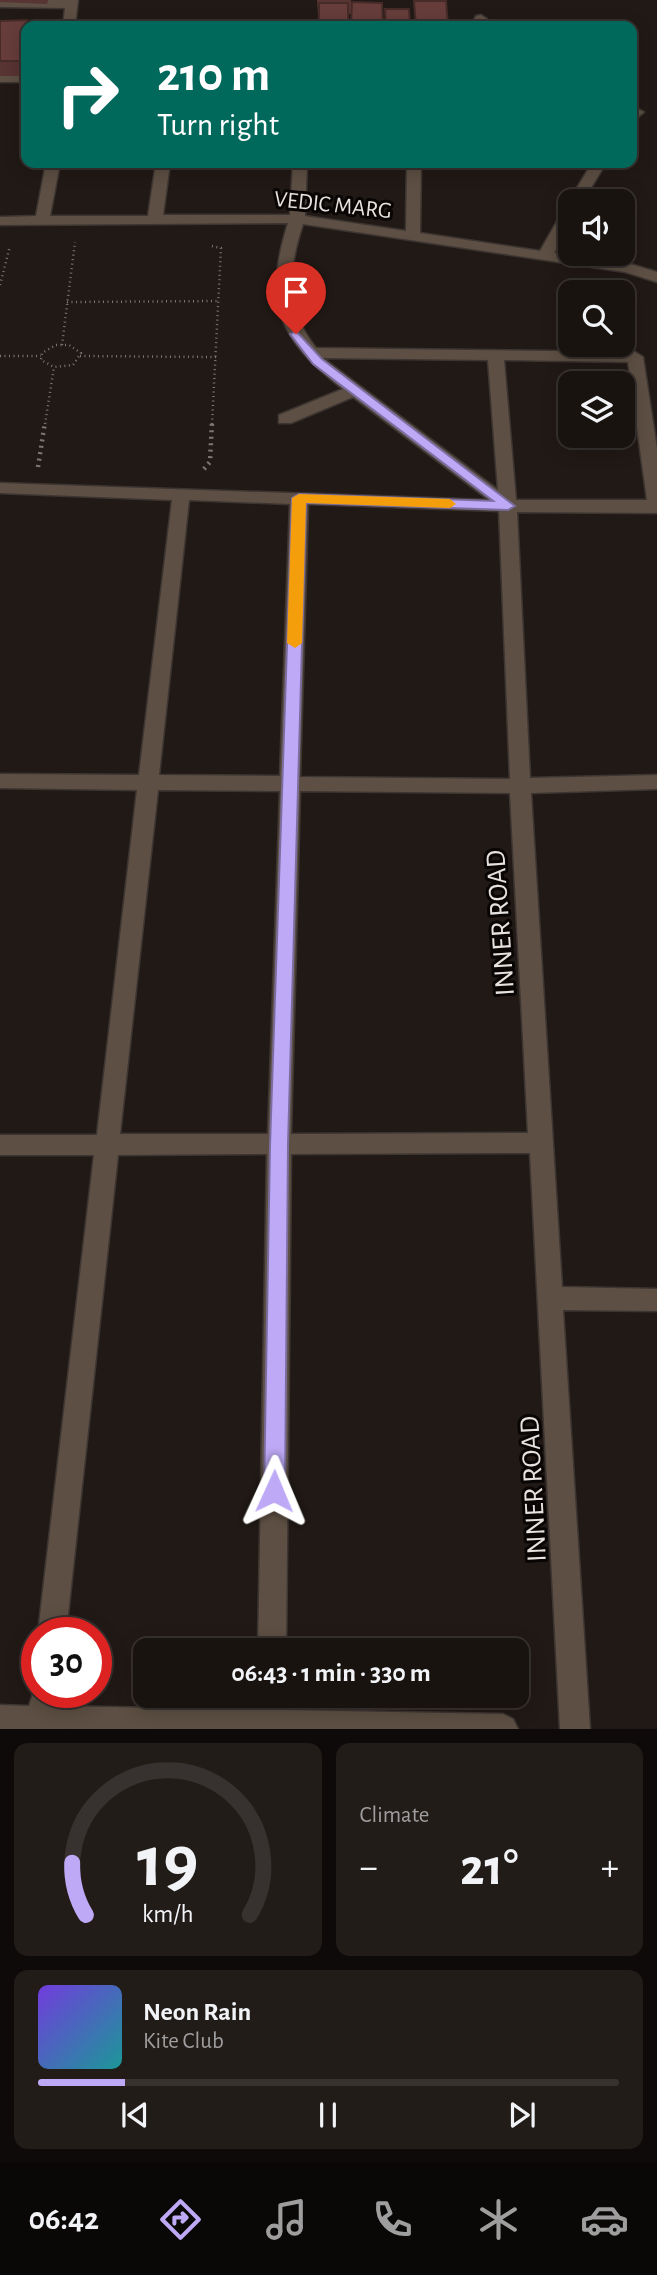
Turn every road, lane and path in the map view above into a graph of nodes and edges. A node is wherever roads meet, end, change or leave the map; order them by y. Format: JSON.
{"nodes":[{"id":1,"x":72,"y":2,"type":"edge"},
{"id":2,"x":0,"y":3,"type":"edge"},
{"id":3,"x":70,"y":21,"type":"edge"},
{"id":4,"x":0,"y":78,"type":"edge"},
{"id":5,"x":21,"y":78,"type":"edge"},
{"id":6,"x":52,"y":168,"type":"edge"},
{"id":7,"x":162,"y":168,"type":"edge"},
{"id":8,"x":300,"y":168,"type":"edge"},
{"id":9,"x":414,"y":168,"type":"edge"},
{"id":10,"x":596,"y":168,"type":"edge"},
{"id":11,"x":583,"y":189,"type":"edge"},
{"id":12,"x":297,"y":219,"type":"junction"},
{"id":13,"x":155,"y":220,"type":"junction"},
{"id":14,"x":0,"y":221,"type":"edge"},
{"id":15,"x":42,"y":221,"type":"junction"},
{"id":16,"x":558,"y":233,"type":"edge"},
{"id":17,"x":413,"y":236,"type":"junction"},
{"id":18,"x":10,"y":246,"type":"dead end"},
{"id":19,"x":202,"y":246,"type":"dead end"},
{"id":20,"x":75,"y":247,"type":"dead end"},
{"id":21,"x":545,"y":256,"type":"junction"},
{"id":22,"x":657,"y":277,"type":"edge"},
{"id":23,"x":0,"y":285,"type":"edge"},
{"id":24,"x":220,"y":301,"type":"junction"},
{"id":25,"x":67,"y":302,"type":"junction"},
{"id":26,"x":62,"y":345,"type":"junction"},
{"id":27,"x":311,"y":353,"type":"junction"},
{"id":28,"x":0,"y":356,"type":"edge"},
{"id":29,"x":41,"y":356,"type":"junction"},
{"id":30,"x":80,"y":356,"type":"junction"},
{"id":31,"x":496,"y":356,"type":"junction"},
{"id":32,"x":216,"y":357,"type":"junction"},
{"id":33,"x":54,"y":367,"type":"junction"},
{"id":34,"x":637,"y":368,"type":"junction"},
{"id":35,"x":657,"y":368,"type":"edge"},
{"id":36,"x":355,"y":390,"type":"junction"},
{"id":37,"x":285,"y":419,"type":"dead end"},
{"id":38,"x":38,"y":470,"type":"dead end"},
{"id":39,"x":199,"y":470,"type":"dead end"},
{"id":40,"x":0,"y":488,"type":"edge"},
{"id":41,"x":181,"y":494,"type":"junction"},
{"id":42,"x":299,"y":498,"type":"junction"},
{"id":43,"x":508,"y":506,"type":"junction"},
{"id":44,"x":657,"y":506,"type":"edge"},
{"id":45,"x":0,"y":782,"type":"edge"},
{"id":46,"x":657,"y":782,"type":"edge"},
{"id":47,"x":149,"y":785,"type":"junction"},
{"id":48,"x":290,"y":785,"type":"junction"},
{"id":49,"x":520,"y":786,"type":"junction"},
{"id":50,"x":543,"y":1143,"type":"junction"},
{"id":51,"x":0,"y":1145,"type":"edge"},
{"id":52,"x":279,"y":1145,"type":"junction"},
{"id":53,"x":107,"y":1146,"type":"junction"},
{"id":54,"x":551,"y":1298,"type":"junction"},
{"id":55,"x":657,"y":1300,"type":"edge"},
{"id":56,"x":54,"y":1617,"type":"edge"},
{"id":57,"x":272,"y":1638,"type":"edge"},
{"id":58,"x":112,"y":1707,"type":"edge"},
{"id":59,"x":38,"y":1708,"type":"edge"},
{"id":60,"x":271,"y":1710,"type":"edge"},
{"id":61,"x":0,"y":1720,"type":"edge"},
{"id":62,"x":503,"y":1729,"type":"edge"},
{"id":63,"x":575,"y":1729,"type":"edge"}],
"edges":[{"from":1,"to":2,"type":"street"},
{"from":1,"to":3,"type":"street"},
{"from":4,"to":5,"type":"street"},
{"from":6,"to":15,"type":"street"},
{"from":7,"to":13,"type":"street"},
{"from":8,"to":12,"type":"street"},
{"from":9,"to":17,"type":"street"},
{"from":10,"to":11,"type":"street"},
{"from":12,"to":13,"type":"street","name":"VEDIC MARG"},
{"from":12,"to":17,"type":"street","name":"VEDIC MARG"},
{"from":12,"to":27,"type":"street"},
{"from":13,"to":15,"type":"street","name":"VEDIC MARG"},
{"from":14,"to":15,"type":"street","name":"VEDIC MARG"},
{"from":16,"to":21,"type":"street"},
{"from":17,"to":21,"type":"street","name":"VEDIC MARG"},
{"from":18,"to":23,"type":"path"},
{"from":19,"to":24,"type":"path"},
{"from":20,"to":25,"type":"path"},
{"from":21,"to":22,"type":"street","name":"VEDIC MARG"},
{"from":24,"to":25,"type":"path"},
{"from":24,"to":32,"type":"path"},
{"from":25,"to":26,"type":"path"},
{"from":26,"to":29,"type":"path"},
{"from":26,"to":30,"type":"path"},
{"from":27,"to":31,"type":"street"},
{"from":27,"to":36,"type":"street"},
{"from":28,"to":29,"type":"path"},
{"from":29,"to":33,"type":"path"},
{"from":30,"to":32,"type":"path"},
{"from":30,"to":33,"type":"path"},
{"from":31,"to":34,"type":"street"},
{"from":31,"to":43,"type":"street","name":"INNER ROAD"},
{"from":32,"to":39,"type":"path"},
{"from":33,"to":38,"type":"path"},
{"from":34,"to":35,"type":"street"},
{"from":34,"to":44,"type":"street"},
{"from":36,"to":37,"type":"street"},
{"from":36,"to":43,"type":"street"},
{"from":40,"to":41,"type":"street"},
{"from":41,"to":42,"type":"street"},
{"from":41,"to":47,"type":"street"},
{"from":42,"to":43,"type":"street"},
{"from":42,"to":48,"type":"street"},
{"from":43,"to":44,"type":"street"},
{"from":43,"to":49,"type":"street","name":"INNER ROAD"},
{"from":45,"to":47,"type":"street"},
{"from":46,"to":49,"type":"street"},
{"from":47,"to":48,"type":"street"},
{"from":47,"to":53,"type":"street"},
{"from":48,"to":49,"type":"street"},
{"from":48,"to":52,"type":"street"},
{"from":49,"to":50,"type":"street","name":"INNER ROAD"},
{"from":50,"to":52,"type":"street"},
{"from":50,"to":54,"type":"street","name":"INNER ROAD"},
{"from":51,"to":53,"type":"street"},
{"from":52,"to":53,"type":"street"},
{"from":52,"to":57,"type":"street"},
{"from":53,"to":56,"type":"street"},
{"from":54,"to":55,"type":"street"},
{"from":54,"to":63,"type":"street","name":"INNER ROAD"},
{"from":58,"to":60,"type":"street"},
{"from":59,"to":61,"type":"street"},
{"from":60,"to":62,"type":"street"}]}
